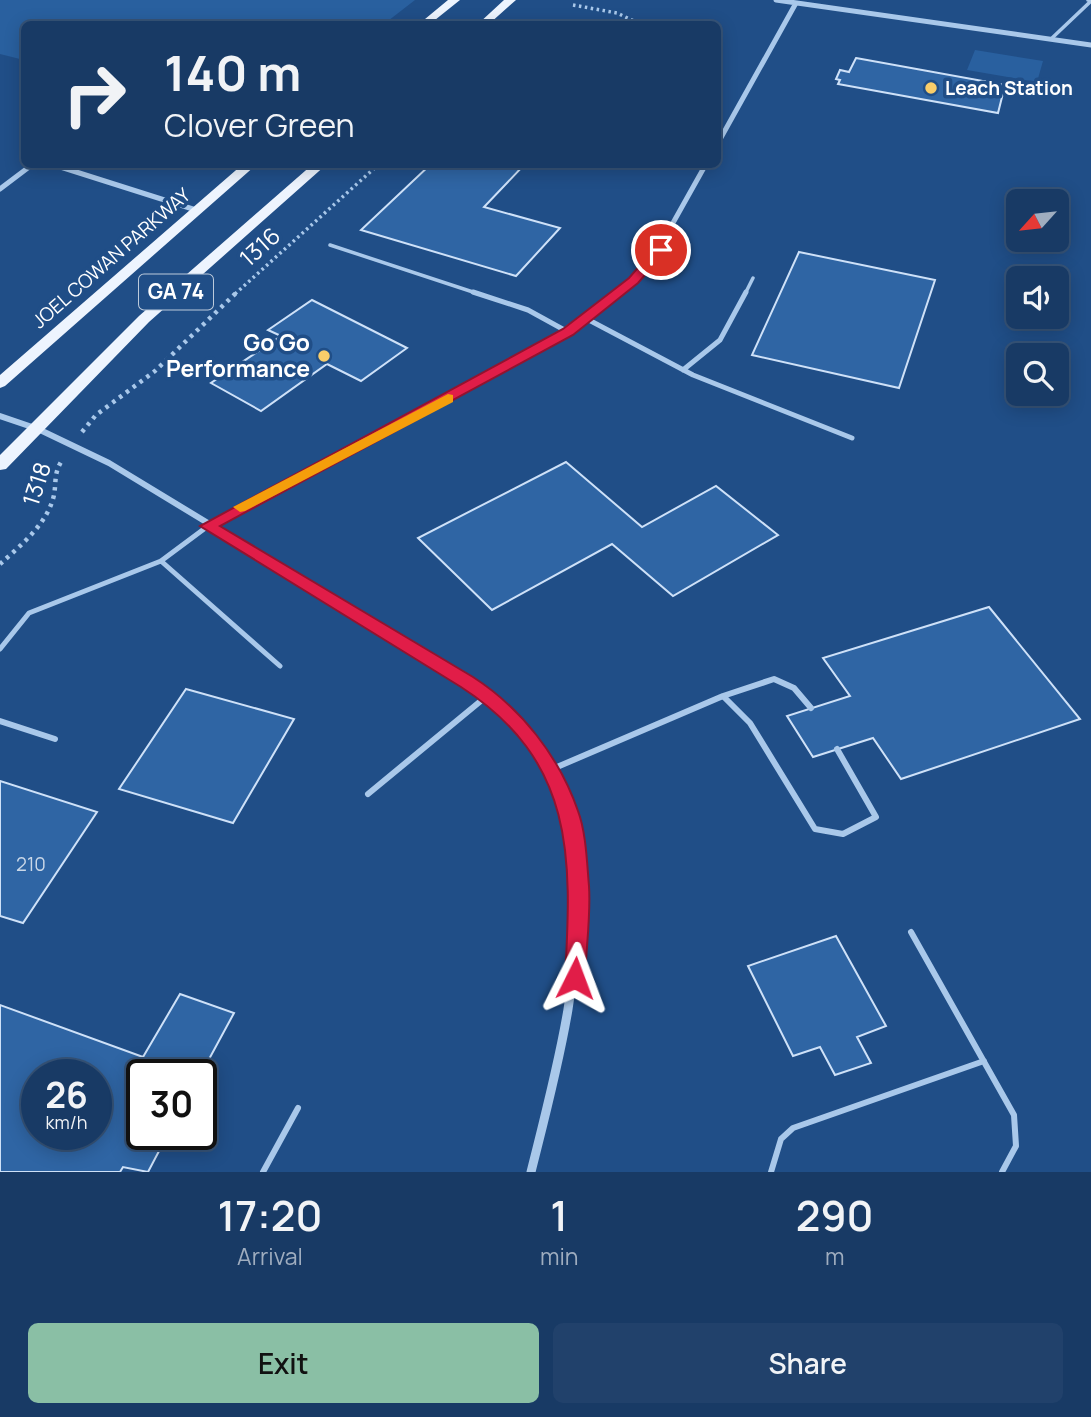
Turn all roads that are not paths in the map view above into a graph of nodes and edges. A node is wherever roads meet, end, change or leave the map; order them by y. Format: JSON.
{"nodes":[{"id":1,"x":455,"y":0,"type":"edge"},
{"id":2,"x":512,"y":0,"type":"edge"},
{"id":3,"x":776,"y":0,"type":"edge"},
{"id":4,"x":1090,"y":0,"type":"edge"},
{"id":5,"x":796,"y":3,"type":"junction"},
{"id":6,"x":428,"y":21,"type":"edge"},
{"id":7,"x":487,"y":21,"type":"edge"},
{"id":8,"x":1051,"y":39,"type":"junction"},
{"id":9,"x":1091,"y":45,"type":"edge"},
{"id":10,"x":721,"y":138,"type":"edge"},
{"id":11,"x":28,"y":168,"type":"edge"},
{"id":12,"x":64,"y":168,"type":"edge"},
{"id":13,"x":246,"y":168,"type":"edge"},
{"id":14,"x":316,"y":168,"type":"edge"},
{"id":15,"x":704,"y":168,"type":"edge"},
{"id":16,"x":0,"y":189,"type":"edge"},
{"id":17,"x":197,"y":210,"type":"junction"},
{"id":18,"x":330,"y":245,"type":"dead end"},
{"id":19,"x":752,"y":278,"type":"dead end"},
{"id":20,"x":587,"y":319,"type":"junction"},
{"id":21,"x":568,"y":332,"type":"junction"},
{"id":22,"x":683,"y":370,"type":"junction"},
{"id":23,"x":0,"y":383,"type":"edge"},
{"id":24,"x":0,"y":416,"type":"edge"},
{"id":25,"x":37,"y":427,"type":"junction"},
{"id":26,"x":852,"y":438,"type":"dead end"},
{"id":27,"x":0,"y":465,"type":"edge"},
{"id":28,"x":208,"y":526,"type":"junction"},
{"id":29,"x":161,"y":561,"type":"junction"},
{"id":30,"x":0,"y":649,"type":"edge"},
{"id":31,"x":280,"y":666,"type":"dead end"},
{"id":32,"x":488,"y":695,"type":"junction"},
{"id":33,"x":723,"y":696,"type":"junction"},
{"id":34,"x":811,"y":708,"type":"dead end"},
{"id":35,"x":0,"y":721,"type":"edge"},
{"id":36,"x":55,"y":739,"type":"dead end"},
{"id":37,"x":837,"y":749,"type":"dead end"},
{"id":38,"x":550,"y":770,"type":"junction"},
{"id":39,"x":368,"y":794,"type":"dead end"},
{"id":40,"x":911,"y":932,"type":"dead end"},
{"id":41,"x":984,"y":1061,"type":"junction"},
{"id":42,"x":298,"y":1108,"type":"dead end"},
{"id":43,"x":263,"y":1172,"type":"edge"},
{"id":44,"x":531,"y":1172,"type":"edge"},
{"id":45,"x":771,"y":1172,"type":"edge"},
{"id":46,"x":1002,"y":1172,"type":"edge"}],
"edges":[{"from":1,"to":6,"type":"main road"},
{"from":2,"to":7,"type":"main road"},
{"from":3,"to":5,"type":"street"},
{"from":4,"to":8,"type":"lane"},
{"from":5,"to":8,"type":"street"},
{"from":5,"to":10,"type":"street"},
{"from":8,"to":9,"type":"street"},
{"from":11,"to":16,"type":"street"},
{"from":12,"to":17,"type":"street"},
{"from":13,"to":17,"type":"main road","name":"JOEL COWAN PARKWAY","number":"GA 74"},
{"from":14,"to":25,"type":"main road","number":"GA 74"},
{"from":15,"to":20,"type":"street"},
{"from":17,"to":23,"type":"main road","name":"JOEL COWAN PARKWAY","number":"GA 74"},
{"from":18,"to":21,"type":"lane"},
{"from":19,"to":22,"type":"lane"},
{"from":20,"to":21,"type":"street"},
{"from":20,"to":22,"type":"lane"},
{"from":21,"to":28,"type":"street"},
{"from":22,"to":26,"type":"lane"},
{"from":24,"to":25,"type":"street"},
{"from":25,"to":27,"type":"main road","number":"GA 74"},
{"from":25,"to":28,"type":"street"},
{"from":28,"to":29,"type":"lane"},
{"from":28,"to":32,"type":"street"},
{"from":29,"to":30,"type":"lane"},
{"from":29,"to":31,"type":"lane"},
{"from":32,"to":38,"type":"street"},
{"from":32,"to":39,"type":"lane"},
{"from":33,"to":34,"type":"lane"},
{"from":33,"to":37,"type":"lane"},
{"from":33,"to":38,"type":"lane"},
{"from":35,"to":36,"type":"lane"},
{"from":38,"to":44,"type":"street"},
{"from":40,"to":41,"type":"lane"},
{"from":41,"to":45,"type":"lane"},
{"from":41,"to":46,"type":"lane"},
{"from":42,"to":43,"type":"lane"}]}
